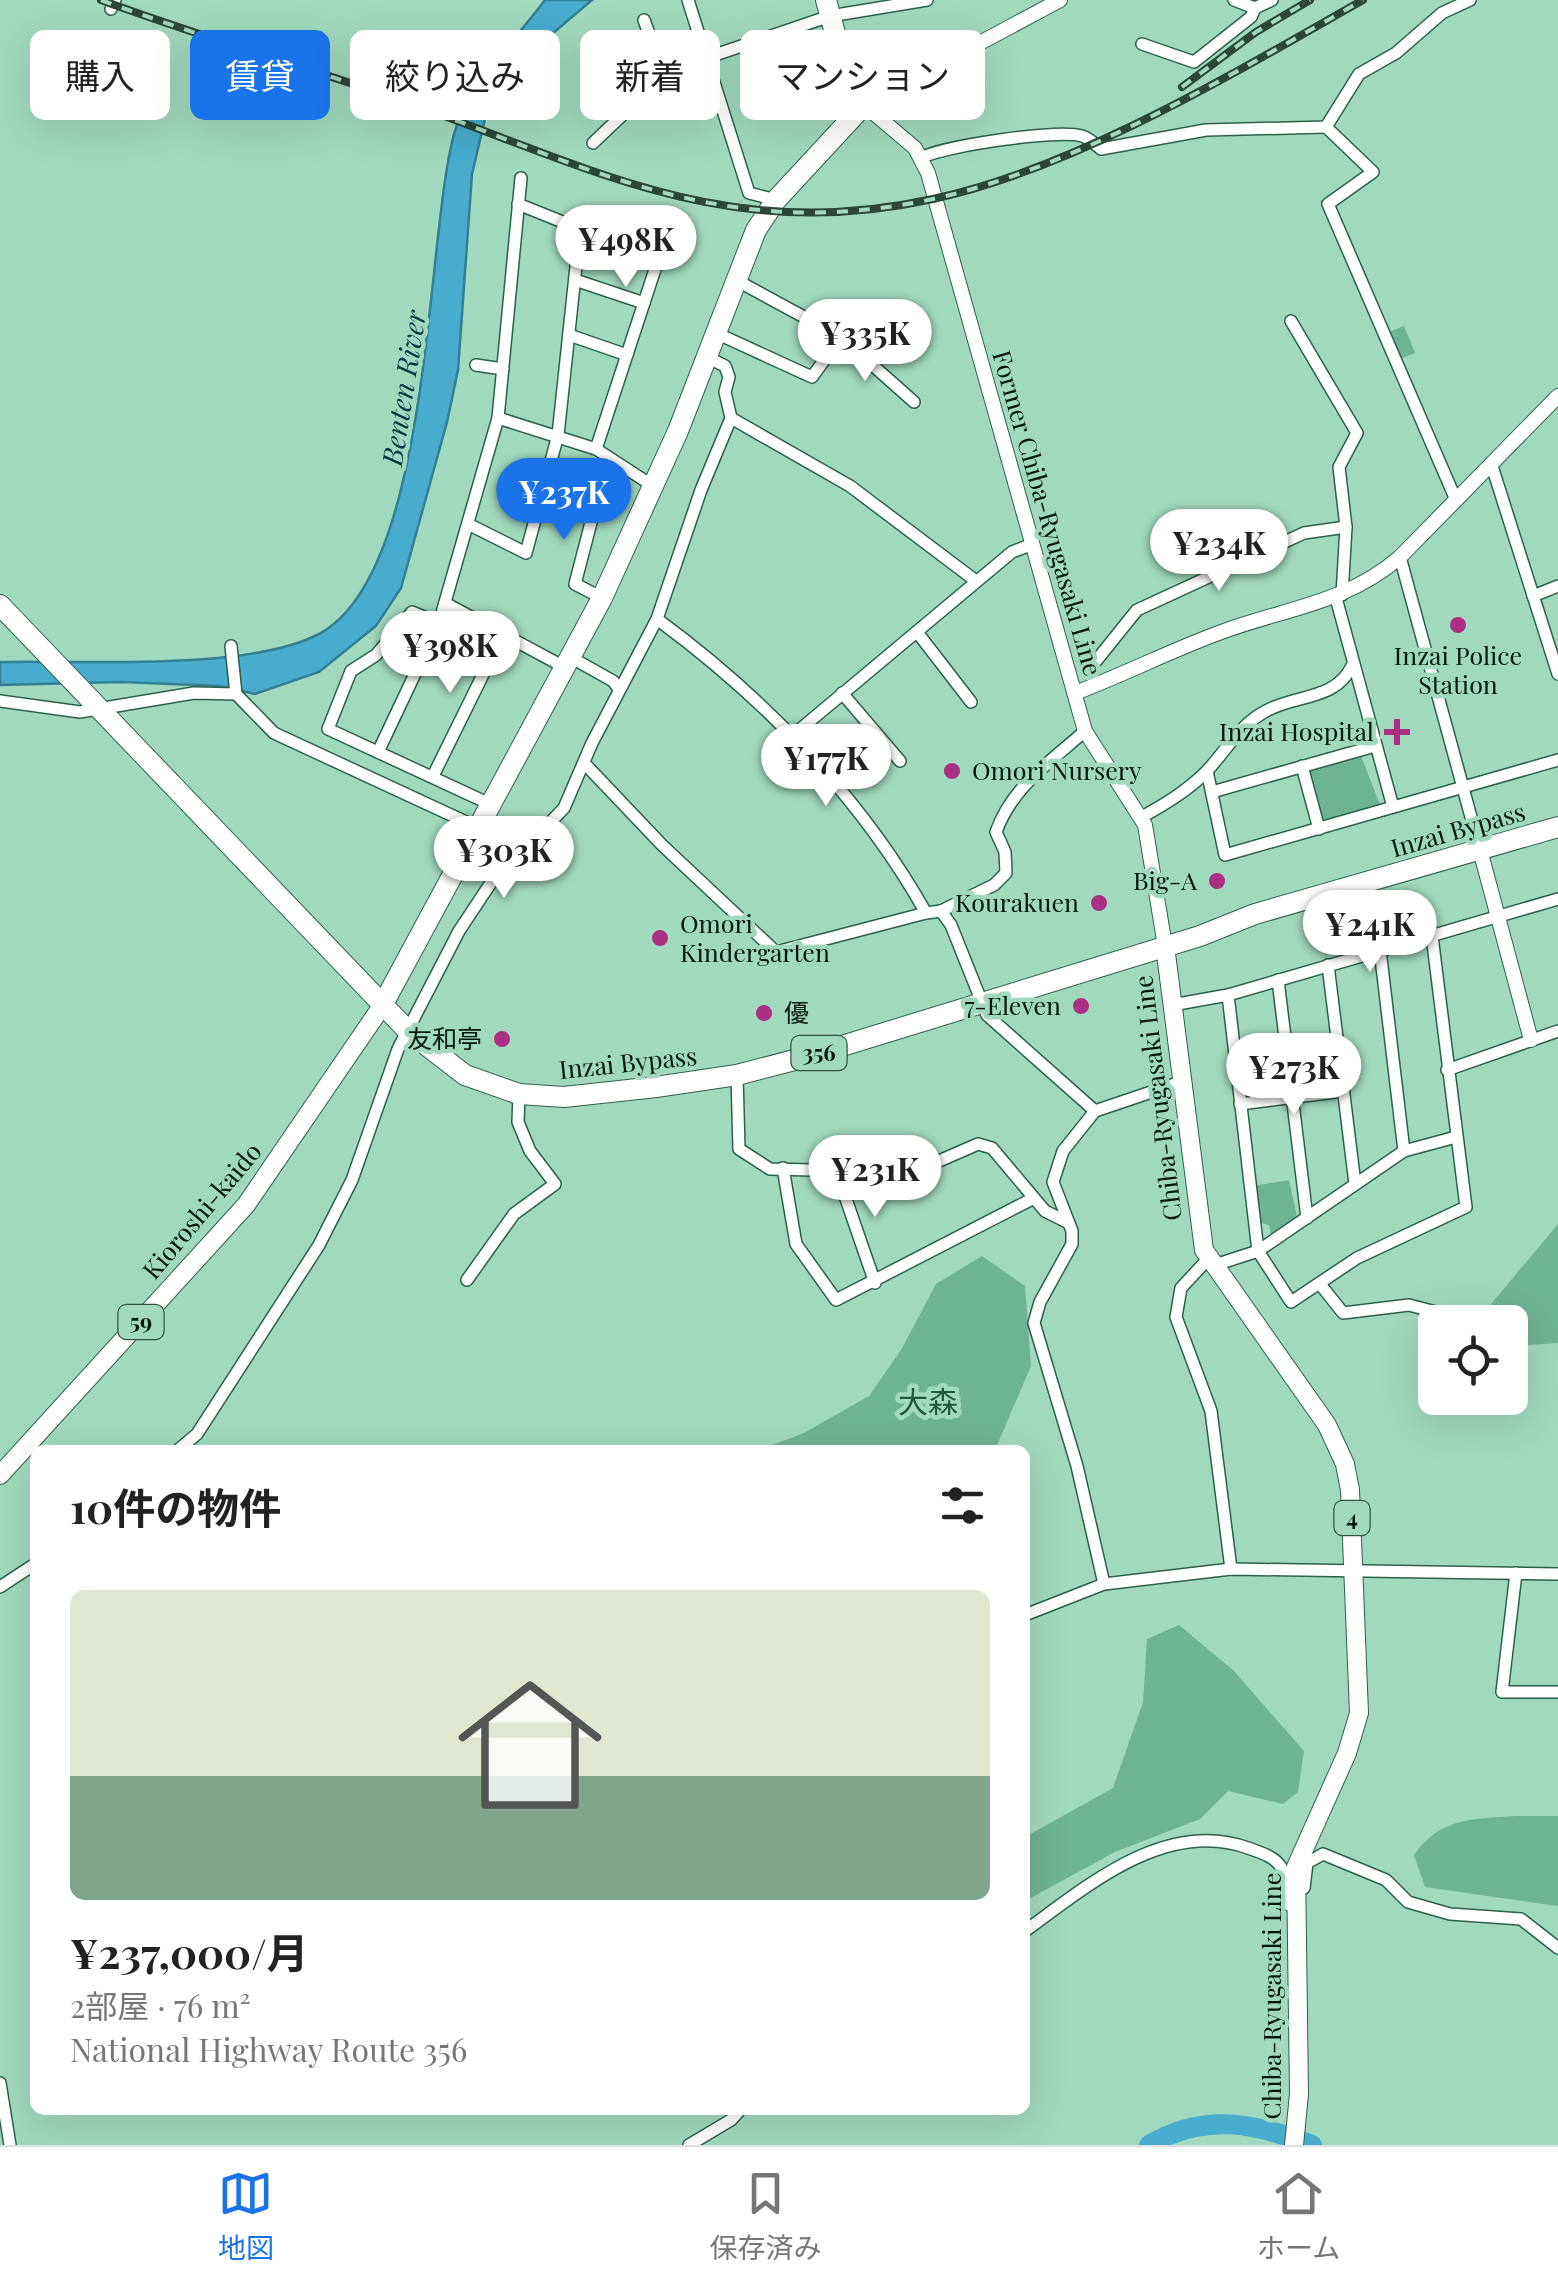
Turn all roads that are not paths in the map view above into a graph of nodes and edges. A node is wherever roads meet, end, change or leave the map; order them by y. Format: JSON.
{"nodes":[{"id":1,"x":688,"y":0,"type":"edge"},
{"id":2,"x":927,"y":0,"type":"edge"},
{"id":3,"x":1060,"y":0,"type":"edge"},
{"id":4,"x":1234,"y":0,"type":"edge"},
{"id":5,"x":1272,"y":0,"type":"edge"},
{"id":6,"x":1470,"y":0,"type":"edge"},
{"id":7,"x":828,"y":8,"type":"edge"},
{"id":8,"x":1254,"y":8,"type":"junction"},
{"id":9,"x":644,"y":20,"type":"dead end"},
{"id":10,"x":648,"y":30,"type":"edge"},
{"id":11,"x":697,"y":30,"type":"edge"},
{"id":12,"x":985,"y":40,"type":"edge"},
{"id":13,"x":1142,"y":44,"type":"dead end"},
{"id":14,"x":720,"y":49,"type":"edge"},
{"id":15,"x":720,"y":102,"type":"edge"},
{"id":16,"x":617,"y":120,"type":"edge"},
{"id":17,"x":849,"y":120,"type":"edge"},
{"id":18,"x":881,"y":120,"type":"edge"},
{"id":19,"x":1326,"y":127,"type":"junction"},
{"id":20,"x":593,"y":144,"type":"dead end"},
{"id":21,"x":921,"y":158,"type":"junction"},
{"id":22,"x":521,"y":178,"type":"dead end"},
{"id":23,"x":776,"y":200,"type":"junction"},
{"id":24,"x":518,"y":204,"type":"junction"},
{"id":25,"x":580,"y":229,"type":"junction"},
{"id":26,"x":575,"y":280,"type":"junction"},
{"id":27,"x":734,"y":280,"type":"junction"},
{"id":28,"x":644,"y":303,"type":"junction"},
{"id":29,"x":1291,"y":321,"type":"dead end"},
{"id":30,"x":716,"y":333,"type":"junction"},
{"id":31,"x":569,"y":335,"type":"junction"},
{"id":32,"x":841,"y":337,"type":"junction"},
{"id":33,"x":627,"y":355,"type":"junction"},
{"id":34,"x":707,"y":358,"type":"junction"},
{"id":35,"x":476,"y":365,"type":"dead end"},
{"id":36,"x":503,"y":369,"type":"junction"},
{"id":37,"x":1558,"y":396,"type":"edge"},
{"id":38,"x":914,"y":402,"type":"dead end"},
{"id":39,"x":498,"y":418,"type":"junction"},
{"id":40,"x":732,"y":418,"type":"junction"},
{"id":41,"x":558,"y":435,"type":"junction"},
{"id":42,"x":596,"y":448,"type":"junction"},
{"id":43,"x":608,"y":457,"type":"junction"},
{"id":44,"x":1491,"y":463,"type":"junction"},
{"id":45,"x":652,"y":486,"type":"junction"},
{"id":46,"x":1456,"y":500,"type":"junction"},
{"id":47,"x":468,"y":524,"type":"junction"},
{"id":48,"x":1346,"y":527,"type":"junction"},
{"id":49,"x":1033,"y":544,"type":"junction"},
{"id":50,"x":1400,"y":557,"type":"junction"},
{"id":51,"x":976,"y":581,"type":"junction"},
{"id":52,"x":1558,"y":586,"type":"edge"},
{"id":53,"x":1339,"y":596,"type":"junction"},
{"id":54,"x":1533,"y":596,"type":"junction"},
{"id":55,"x":602,"y":598,"type":"junction"},
{"id":56,"x":444,"y":603,"type":"junction"},
{"id":57,"x":0,"y":605,"type":"edge"},
{"id":58,"x":657,"y":619,"type":"junction"},
{"id":59,"x":439,"y":623,"type":"junction"},
{"id":60,"x":918,"y":632,"type":"junction"},
{"id":61,"x":503,"y":634,"type":"junction"},
{"id":62,"x":1553,"y":643,"type":"edge"},
{"id":63,"x":231,"y":646,"type":"dead end"},
{"id":64,"x":1096,"y":662,"type":"dead end"},
{"id":65,"x":569,"y":663,"type":"junction"},
{"id":66,"x":1352,"y":666,"type":"junction"},
{"id":67,"x":1558,"y":674,"type":"edge"},
{"id":68,"x":619,"y":689,"type":"junction"},
{"id":69,"x":842,"y":693,"type":"junction"},
{"id":70,"x":1075,"y":693,"type":"junction"},
{"id":71,"x":236,"y":694,"type":"junction"},
{"id":72,"x":0,"y":701,"type":"edge"},
{"id":73,"x":91,"y":702,"type":"junction"},
{"id":74,"x":971,"y":702,"type":"dead end"},
{"id":75,"x":1086,"y":731,"type":"junction"},
{"id":76,"x":792,"y":736,"type":"junction"},
{"id":77,"x":1374,"y":746,"type":"junction"},
{"id":78,"x":378,"y":752,"type":"junction"},
{"id":79,"x":1558,"y":760,"type":"edge"},
{"id":80,"x":900,"y":761,"type":"dead end"},
{"id":81,"x":585,"y":764,"type":"junction"},
{"id":82,"x":1302,"y":766,"type":"junction"},
{"id":83,"x":1207,"y":771,"type":"junction"},
{"id":84,"x":433,"y":776,"type":"junction"},
{"id":85,"x":1464,"y":787,"type":"junction"},
{"id":86,"x":1212,"y":792,"type":"junction"},
{"id":87,"x":492,"y":805,"type":"junction"},
{"id":88,"x":1393,"y":807,"type":"junction"},
{"id":89,"x":1142,"y":817,"type":"junction"},
{"id":90,"x":480,"y":827,"type":"junction"},
{"id":91,"x":1558,"y":827,"type":"edge"},
{"id":92,"x":1319,"y":828,"type":"junction"},
{"id":93,"x":1558,"y":840,"type":"edge"},
{"id":94,"x":514,"y":848,"type":"junction"},
{"id":95,"x":1482,"y":856,"type":"junction"},
{"id":96,"x":1558,"y":899,"type":"edge"},
{"id":97,"x":941,"y":911,"type":"junction"},
{"id":98,"x":926,"y":912,"type":"junction"},
{"id":99,"x":1498,"y":916,"type":"junction"},
{"id":100,"x":1432,"y":936,"type":"junction"},
{"id":101,"x":1164,"y":946,"type":"junction"},
{"id":102,"x":1380,"y":950,"type":"junction"},
{"id":103,"x":1328,"y":966,"type":"junction"},
{"id":104,"x":1278,"y":980,"type":"junction"},
{"id":105,"x":1228,"y":995,"type":"junction"},
{"id":106,"x":980,"y":1004,"type":"junction"},
{"id":107,"x":1172,"y":1005,"type":"junction"},
{"id":108,"x":382,"y":1006,"type":"junction"},
{"id":109,"x":408,"y":1031,"type":"junction"},
{"id":110,"x":1558,"y":1031,"type":"edge"},
{"id":111,"x":1531,"y":1040,"type":"junction"},
{"id":112,"x":1447,"y":1070,"type":"junction"},
{"id":113,"x":737,"y":1075,"type":"junction"},
{"id":114,"x":1182,"y":1082,"type":"junction"},
{"id":115,"x":1344,"y":1091,"type":"junction"},
{"id":116,"x":519,"y":1094,"type":"junction"},
{"id":117,"x":1292,"y":1098,"type":"junction"},
{"id":118,"x":1240,"y":1104,"type":"junction"},
{"id":119,"x":1094,"y":1112,"type":"junction"},
{"id":120,"x":1456,"y":1138,"type":"junction"},
{"id":121,"x":1404,"y":1151,"type":"junction"},
{"id":122,"x":783,"y":1168,"type":"junction"},
{"id":123,"x":836,"y":1170,"type":"junction"},
{"id":124,"x":1354,"y":1184,"type":"junction"},
{"id":125,"x":1034,"y":1198,"type":"junction"},
{"id":126,"x":1307,"y":1218,"type":"junction"},
{"id":127,"x":1069,"y":1223,"type":"junction"},
{"id":128,"x":1258,"y":1251,"type":"junction"},
{"id":129,"x":1210,"y":1262,"type":"junction"},
{"id":130,"x":467,"y":1280,"type":"dead end"},
{"id":131,"x":875,"y":1283,"type":"junction"},
{"id":132,"x":1320,"y":1284,"type":"junction"},
{"id":133,"x":1418,"y":1306,"type":"edge"},
{"id":134,"x":183,"y":1445,"type":"edge"},
{"id":135,"x":0,"y":1476,"type":"edge"},
{"id":136,"x":30,"y":1567,"type":"edge"},
{"id":137,"x":1232,"y":1570,"type":"junction"},
{"id":138,"x":1354,"y":1571,"type":"junction"},
{"id":139,"x":1516,"y":1573,"type":"junction"},
{"id":140,"x":1558,"y":1574,"type":"edge"},
{"id":141,"x":1104,"y":1584,"type":"junction"},
{"id":142,"x":0,"y":1587,"type":"edge"},
{"id":143,"x":1030,"y":1613,"type":"edge"},
{"id":144,"x":1558,"y":1692,"type":"edge"},
{"id":145,"x":1296,"y":1894,"type":"junction"},
{"id":146,"x":1030,"y":1927,"type":"edge"},
{"id":147,"x":1558,"y":1948,"type":"edge"},
{"id":148,"x":0,"y":2083,"type":"edge"},
{"id":149,"x":736,"y":2115,"type":"edge"},
{"id":150,"x":10,"y":2145,"type":"edge"},
{"id":151,"x":689,"y":2145,"type":"edge"},
{"id":152,"x":1294,"y":2145,"type":"edge"}],
"edges":[{"from":1,"to":11,"type":"street"},
{"from":2,"to":7,"type":"street"},
{"from":3,"to":12,"type":"street"},
{"from":4,"to":8,"type":"street"},
{"from":5,"to":8,"type":"street"},
{"from":6,"to":19,"type":"street"},
{"from":7,"to":14,"type":"street"},
{"from":8,"to":13,"type":"street"},
{"from":9,"to":10,"type":"street"},
{"from":15,"to":23,"type":"street"},
{"from":16,"to":20,"type":"street"},
{"from":17,"to":23,"type":"highway"},
{"from":18,"to":21,"type":"street"},
{"from":19,"to":21,"type":"street"},
{"from":19,"to":46,"type":"street"},
{"from":21,"to":49,"type":"street","name":"Former Chiba-Ryugasaki Line"},
{"from":22,"to":24,"type":"street"},
{"from":23,"to":27,"type":"highway"},
{"from":24,"to":25,"type":"street"},
{"from":24,"to":36,"type":"street"},
{"from":25,"to":26,"type":"street"},
{"from":25,"to":28,"type":"street"},
{"from":26,"to":28,"type":"street"},
{"from":26,"to":31,"type":"street"},
{"from":27,"to":30,"type":"highway"},
{"from":27,"to":32,"type":"street"},
{"from":28,"to":33,"type":"street"},
{"from":29,"to":48,"type":"street"},
{"from":30,"to":32,"type":"street"},
{"from":30,"to":34,"type":"highway"},
{"from":31,"to":33,"type":"street"},
{"from":31,"to":41,"type":"street"},
{"from":32,"to":38,"type":"street"},
{"from":33,"to":42,"type":"street"},
{"from":34,"to":40,"type":"street"},
{"from":34,"to":45,"type":"highway"},
{"from":35,"to":36,"type":"street"},
{"from":36,"to":39,"type":"street"},
{"from":37,"to":44,"type":"street"},
{"from":39,"to":41,"type":"street"},
{"from":39,"to":47,"type":"street"},
{"from":40,"to":51,"type":"street"},
{"from":40,"to":58,"type":"street"},
{"from":41,"to":42,"type":"street"},
{"from":41,"to":47,"type":"street"},
{"from":42,"to":43,"type":"street"},
{"from":43,"to":45,"type":"street"},
{"from":43,"to":55,"type":"street"},
{"from":44,"to":46,"type":"street"},
{"from":44,"to":54,"type":"street"},
{"from":45,"to":55,"type":"highway"},
{"from":46,"to":50,"type":"street"},
{"from":47,"to":56,"type":"street"},
{"from":48,"to":53,"type":"street"},
{"from":48,"to":64,"type":"street"},
{"from":49,"to":51,"type":"street"},
{"from":49,"to":70,"type":"street","name":"Former Chiba-Ryugasaki Line"},
{"from":50,"to":53,"type":"street"},
{"from":50,"to":85,"type":"street"},
{"from":51,"to":60,"type":"street"},
{"from":52,"to":54,"type":"street"},
{"from":53,"to":66,"type":"street"},
{"from":53,"to":70,"type":"street"},
{"from":54,"to":62,"type":"street"},
{"from":55,"to":65,"type":"highway"},
{"from":56,"to":59,"type":"street"},
{"from":56,"to":61,"type":"street"},
{"from":57,"to":73,"type":"highway","name":"Inzai Bypass","number":"356"},
{"from":58,"to":68,"type":"street"},
{"from":58,"to":76,"type":"street"},
{"from":59,"to":78,"type":"street"},
{"from":59,"to":78,"type":"street"},
{"from":60,"to":69,"type":"street"},
{"from":60,"to":74,"type":"street"},
{"from":61,"to":65,"type":"street"},
{"from":61,"to":84,"type":"street"},
{"from":62,"to":67,"type":"street"},
{"from":63,"to":71,"type":"street"},
{"from":65,"to":68,"type":"street"},
{"from":65,"to":87,"type":"highway"},
{"from":66,"to":77,"type":"street"},
{"from":66,"to":83,"type":"street"},
{"from":68,"to":81,"type":"street"},
{"from":69,"to":76,"type":"street"},
{"from":69,"to":80,"type":"street"},
{"from":70,"to":75,"type":"street","name":"Former Chiba-Ryugasaki Line"},
{"from":71,"to":73,"type":"street"},
{"from":71,"to":90,"type":"street"},
{"from":72,"to":73,"type":"street"},
{"from":73,"to":108,"type":"highway","name":"Inzai Bypass","number":"356"},
{"from":75,"to":89,"type":"street","name":"Former Chiba-Ryugasaki Line"},
{"from":75,"to":97,"type":"street"},
{"from":76,"to":98,"type":"street"},
{"from":77,"to":82,"type":"street"},
{"from":77,"to":88,"type":"street"},
{"from":78,"to":84,"type":"street"},
{"from":79,"to":85,"type":"street"},
{"from":81,"to":94,"type":"street"},
{"from":81,"to":98,"type":"street"},
{"from":82,"to":86,"type":"street"},
{"from":82,"to":92,"type":"street"},
{"from":83,"to":86,"type":"street"},
{"from":83,"to":89,"type":"street"},
{"from":84,"to":87,"type":"street"},
{"from":85,"to":88,"type":"street"},
{"from":85,"to":95,"type":"street"},
{"from":86,"to":92,"type":"street"},
{"from":87,"to":90,"type":"highway"},
{"from":88,"to":92,"type":"street"},
{"from":89,"to":101,"type":"street","name":"Former Chiba-Ryugasaki Line"},
{"from":90,"to":94,"type":"street"},
{"from":90,"to":108,"type":"highway"},
{"from":91,"to":95,"type":"highway","name":"Inzai Bypass","number":"356"},
{"from":93,"to":95,"type":"highway","name":"Inzai Bypass","number":"356"},
{"from":94,"to":109,"type":"street"},
{"from":95,"to":99,"type":"street"},
{"from":95,"to":101,"type":"highway","name":"Inzai Bypass","number":"356"},
{"from":96,"to":99,"type":"street"},
{"from":97,"to":98,"type":"street"},
{"from":97,"to":106,"type":"street"},
{"from":99,"to":100,"type":"street"},
{"from":99,"to":111,"type":"street"},
{"from":100,"to":102,"type":"street"},
{"from":100,"to":112,"type":"street"},
{"from":101,"to":106,"type":"highway","name":"Inzai Bypass","number":"356"},
{"from":101,"to":107,"type":"main road","name":"Chiba-Ryugasaki Line","number":"4"},
{"from":102,"to":103,"type":"street"},
{"from":102,"to":121,"type":"street"},
{"from":103,"to":104,"type":"street"},
{"from":103,"to":115,"type":"street"},
{"from":104,"to":105,"type":"street"},
{"from":104,"to":117,"type":"street"},
{"from":105,"to":107,"type":"street"},
{"from":105,"to":118,"type":"street"},
{"from":106,"to":113,"type":"highway","name":"Inzai Bypass","number":"356"},
{"from":106,"to":119,"type":"street"},
{"from":107,"to":114,"type":"main road","name":"Chiba-Ryugasaki Line","number":"4"},
{"from":108,"to":109,"type":"highway","name":"Inzai Bypass","number":"356"},
{"from":108,"to":135,"type":"main road","name":"Kioroshi-kaido","number":"59"},
{"from":109,"to":116,"type":"highway","name":"Inzai Bypass","number":"356"},
{"from":109,"to":134,"type":"street"},
{"from":110,"to":111,"type":"street"},
{"from":111,"to":112,"type":"street"},
{"from":112,"to":120,"type":"street"},
{"from":113,"to":116,"type":"highway","name":"Inzai Bypass","number":"356"},
{"from":113,"to":122,"type":"street"},
{"from":114,"to":119,"type":"street"},
{"from":114,"to":129,"type":"main road","name":"Chiba-Ryugasaki Line","number":"4"},
{"from":115,"to":117,"type":"street"},
{"from":115,"to":124,"type":"street"},
{"from":116,"to":130,"type":"street"},
{"from":117,"to":118,"type":"street"},
{"from":117,"to":126,"type":"street"},
{"from":118,"to":128,"type":"street"},
{"from":119,"to":127,"type":"street"},
{"from":120,"to":121,"type":"street"},
{"from":120,"to":132,"type":"street"},
{"from":121,"to":124,"type":"street"},
{"from":122,"to":123,"type":"street"},
{"from":122,"to":131,"type":"street"},
{"from":123,"to":125,"type":"street"},
{"from":123,"to":131,"type":"street"},
{"from":124,"to":126,"type":"street"},
{"from":125,"to":127,"type":"street"},
{"from":125,"to":131,"type":"street"},
{"from":126,"to":128,"type":"street"},
{"from":127,"to":141,"type":"street"},
{"from":128,"to":129,"type":"street"},
{"from":128,"to":132,"type":"street"},
{"from":129,"to":137,"type":"street"},
{"from":129,"to":138,"type":"main road","name":"Chiba-Ryugasaki Line","number":"4"},
{"from":132,"to":133,"type":"street"},
{"from":136,"to":142,"type":"street"},
{"from":137,"to":138,"type":"street"},
{"from":137,"to":141,"type":"street"},
{"from":138,"to":139,"type":"street"},
{"from":138,"to":145,"type":"main road","name":"Chiba-Ryugasaki Line","number":"4"},
{"from":139,"to":140,"type":"street"},
{"from":139,"to":144,"type":"street"},
{"from":141,"to":143,"type":"street"},
{"from":145,"to":146,"type":"street"},
{"from":145,"to":147,"type":"street"},
{"from":145,"to":152,"type":"main road","name":"Chiba-Ryugasaki Line","number":"4"},
{"from":148,"to":150,"type":"street"},
{"from":149,"to":151,"type":"street"}]}
